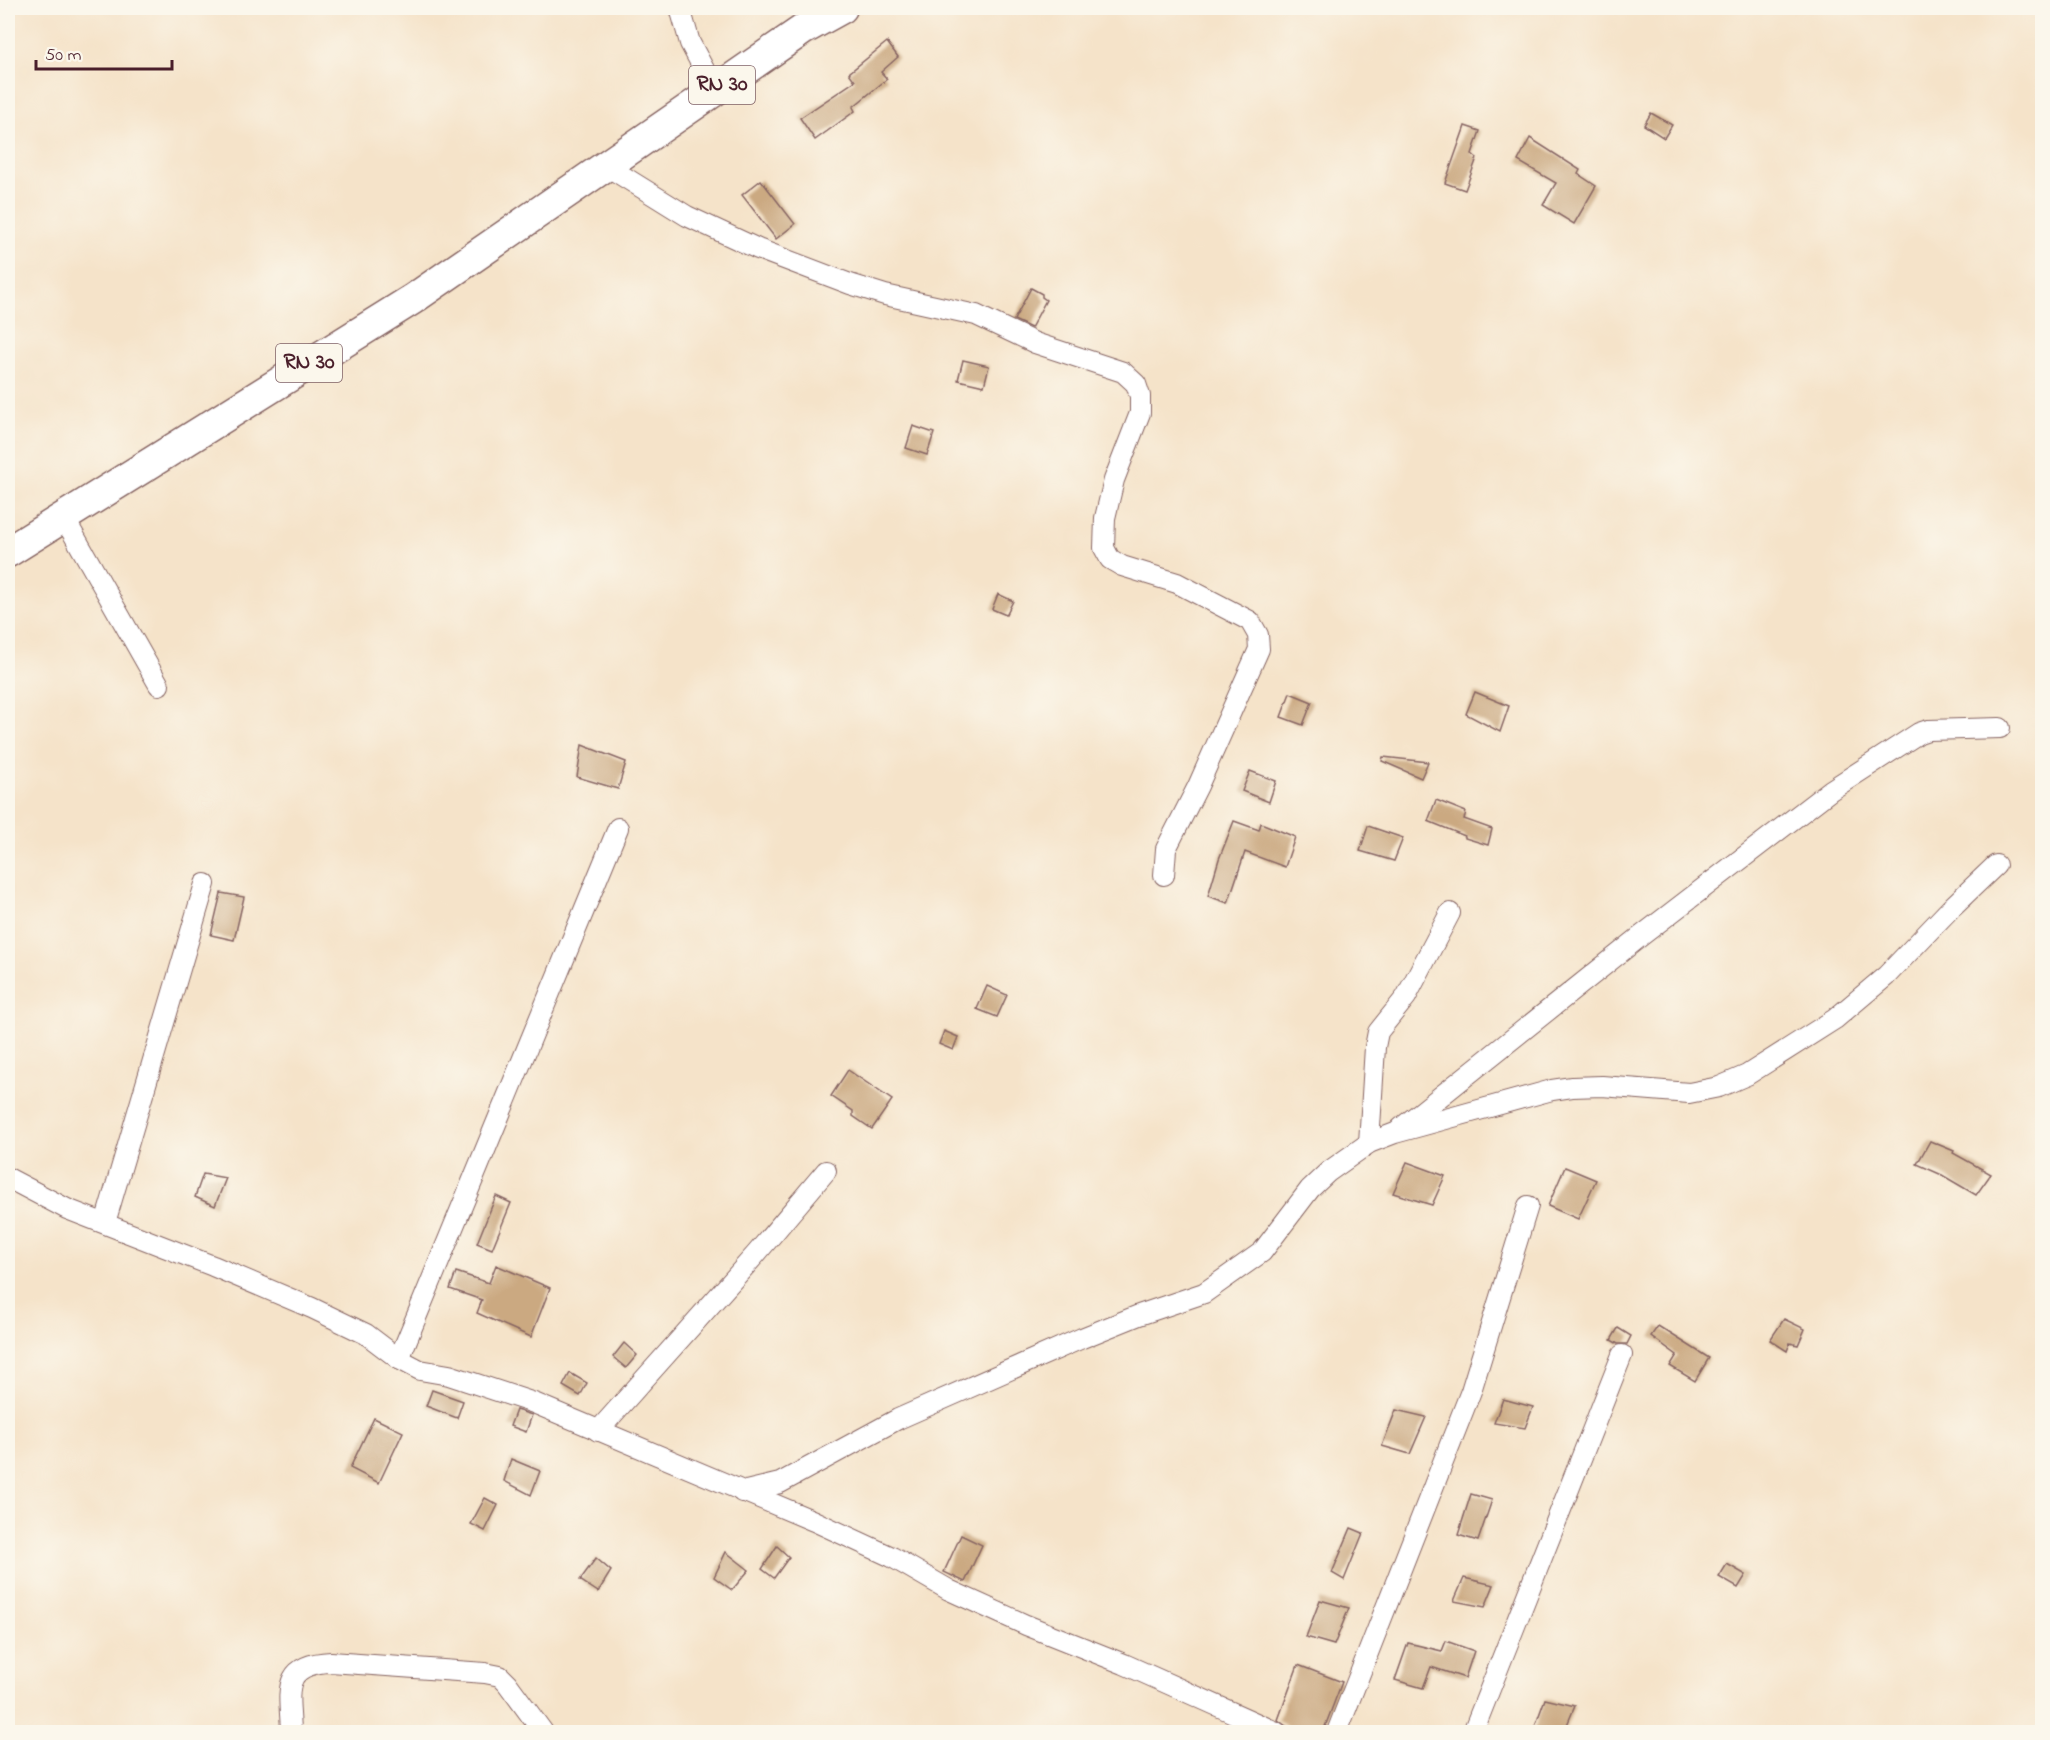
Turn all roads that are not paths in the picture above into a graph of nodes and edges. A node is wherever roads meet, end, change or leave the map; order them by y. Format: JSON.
{"nodes":[{"id":1,"x":680,"y":8,"type":"edge"},
{"id":2,"x":842,"y":8,"type":"edge"},
{"id":3,"x":715,"y":90,"type":"junction"},
{"id":4,"x":605,"y":165,"type":"junction"},
{"id":5,"x":63,"y":516,"type":"junction"},
{"id":6,"x":8,"y":552,"type":"edge"},
{"id":7,"x":159,"y":685,"type":"dead end"},
{"id":8,"x":2000,"y":728,"type":"dead end"},
{"id":9,"x":618,"y":828,"type":"dead end"},
{"id":10,"x":1996,"y":865,"type":"dead end"},
{"id":11,"x":1164,"y":875,"type":"dead end"},
{"id":12,"x":205,"y":884,"type":"dead end"},
{"id":13,"x":1450,"y":914,"type":"dead end"},
{"id":14,"x":1395,"y":1133,"type":"junction"},
{"id":15,"x":1369,"y":1143,"type":"junction"},
{"id":16,"x":826,"y":1171,"type":"dead end"},
{"id":17,"x":8,"y":1178,"type":"edge"},
{"id":18,"x":1528,"y":1206,"type":"dead end"},
{"id":19,"x":105,"y":1223,"type":"junction"},
{"id":20,"x":1622,"y":1355,"type":"dead end"},
{"id":21,"x":399,"y":1359,"type":"junction"},
{"id":22,"x":597,"y":1431,"type":"junction"},
{"id":23,"x":742,"y":1492,"type":"junction"},
{"id":24,"x":291,"y":1732,"type":"edge"},
{"id":25,"x":543,"y":1732,"type":"edge"},
{"id":26,"x":1276,"y":1732,"type":"edge"},
{"id":27,"x":1337,"y":1732,"type":"edge"},
{"id":28,"x":1473,"y":1732,"type":"edge"}],
"edges":[{"from":1,"to":3,"type":"street"},
{"from":2,"to":3,"type":"main road","number":"RN 30"},
{"from":3,"to":4,"type":"main road","number":"RN 30"},
{"from":4,"to":5,"type":"main road","number":"RN 30"},
{"from":4,"to":11,"type":"street"},
{"from":5,"to":6,"type":"main road","number":"RN 30"},
{"from":5,"to":7,"type":"street"},
{"from":8,"to":14,"type":"street"},
{"from":9,"to":21,"type":"street"},
{"from":10,"to":14,"type":"street"},
{"from":12,"to":19,"type":"street"},
{"from":13,"to":15,"type":"street"},
{"from":14,"to":15,"type":"street"},
{"from":15,"to":23,"type":"street"},
{"from":16,"to":22,"type":"street"},
{"from":17,"to":19,"type":"street"},
{"from":18,"to":27,"type":"street"},
{"from":19,"to":21,"type":"street"},
{"from":20,"to":28,"type":"street"},
{"from":21,"to":22,"type":"street"},
{"from":22,"to":23,"type":"street"},
{"from":23,"to":26,"type":"street"},
{"from":24,"to":25,"type":"street"}]}
